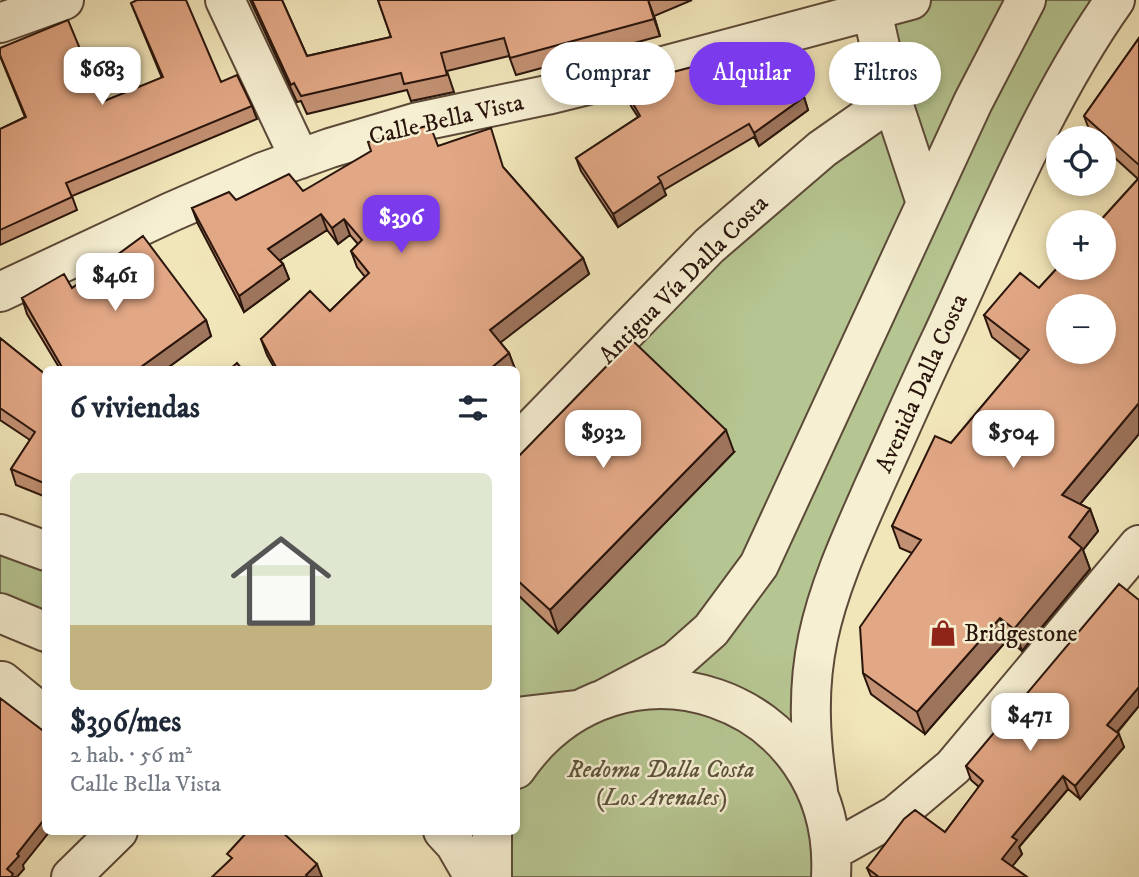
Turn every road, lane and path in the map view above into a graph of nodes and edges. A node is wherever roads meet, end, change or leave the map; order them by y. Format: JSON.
{"nodes":[{"id":1,"x":64,"y":0,"type":"edge"},
{"id":2,"x":225,"y":0,"type":"edge"},
{"id":3,"x":911,"y":0,"type":"edge"},
{"id":4,"x":1026,"y":0,"type":"edge"},
{"id":5,"x":1115,"y":0,"type":"edge"},
{"id":6,"x":872,"y":11,"type":"junction"},
{"id":7,"x":0,"y":23,"type":"edge"},
{"id":8,"x":879,"y":42,"type":"edge"},
{"id":9,"x":885,"y":105,"type":"edge"},
{"id":10,"x":894,"y":105,"type":"edge"},
{"id":11,"x":300,"y":159,"type":"junction"},
{"id":12,"x":926,"y":202,"type":"junction"},
{"id":13,"x":0,"y":292,"type":"edge"},
{"id":14,"x":520,"y":440,"type":"edge"},
{"id":15,"x":0,"y":534,"type":"edge"},
{"id":16,"x":1139,"y":545,"type":"edge"},
{"id":17,"x":42,"y":550,"type":"edge"},
{"id":18,"x":0,"y":613,"type":"edge"},
{"id":19,"x":42,"y":630,"type":"edge"},
{"id":20,"x":1,"y":680,"type":"edge"},
{"id":21,"x":42,"y":698,"type":"edge"},
{"id":22,"x":592,"y":704,"type":"junction"},
{"id":23,"x":42,"y":714,"type":"edge"},
{"id":24,"x":520,"y":716,"type":"edge"},
{"id":25,"x":520,"y":763,"type":"edge"},
{"id":26,"x":818,"y":791,"type":"junction"},
{"id":27,"x":114,"y":835,"type":"edge"},
{"id":28,"x":446,"y":835,"type":"edge"},
{"id":29,"x":492,"y":835,"type":"edge"},
{"id":30,"x":831,"y":864,"type":"edge"},
{"id":31,"x":71,"y":877,"type":"edge"},
{"id":32,"x":474,"y":877,"type":"edge"},
{"id":33,"x":492,"y":877,"type":"edge"}],
"edges":[{"from":1,"to":7,"type":"street"},
{"from":2,"to":11,"type":"street"},
{"from":3,"to":6,"type":"street","name":"Calle Bella Vista"},
{"from":4,"to":12,"type":"street"},
{"from":5,"to":26,"type":"street","name":"Avenida Dalla Costa"},
{"from":6,"to":8,"type":"street"},
{"from":6,"to":11,"type":"street","name":"Calle Bella Vista"},
{"from":9,"to":14,"type":"street","name":"Antigua Vía Dalla Costa"},
{"from":10,"to":12,"type":"street"},
{"from":11,"to":13,"type":"street","name":"Calle Bella Vista"},
{"from":12,"to":22,"type":"street"},
{"from":15,"to":17,"type":"street"},
{"from":16,"to":30,"type":"street"},
{"from":18,"to":19,"type":"street"},
{"from":20,"to":21,"type":"street"},
{"from":20,"to":23,"type":"street"},
{"from":22,"to":24,"type":"street"},
{"from":22,"to":25,"type":"street"},
{"from":22,"to":26,"type":"street"},
{"from":26,"to":30,"type":"street"},
{"from":27,"to":31,"type":"street"},
{"from":28,"to":32,"type":"street"},
{"from":29,"to":33,"type":"street"}]}
